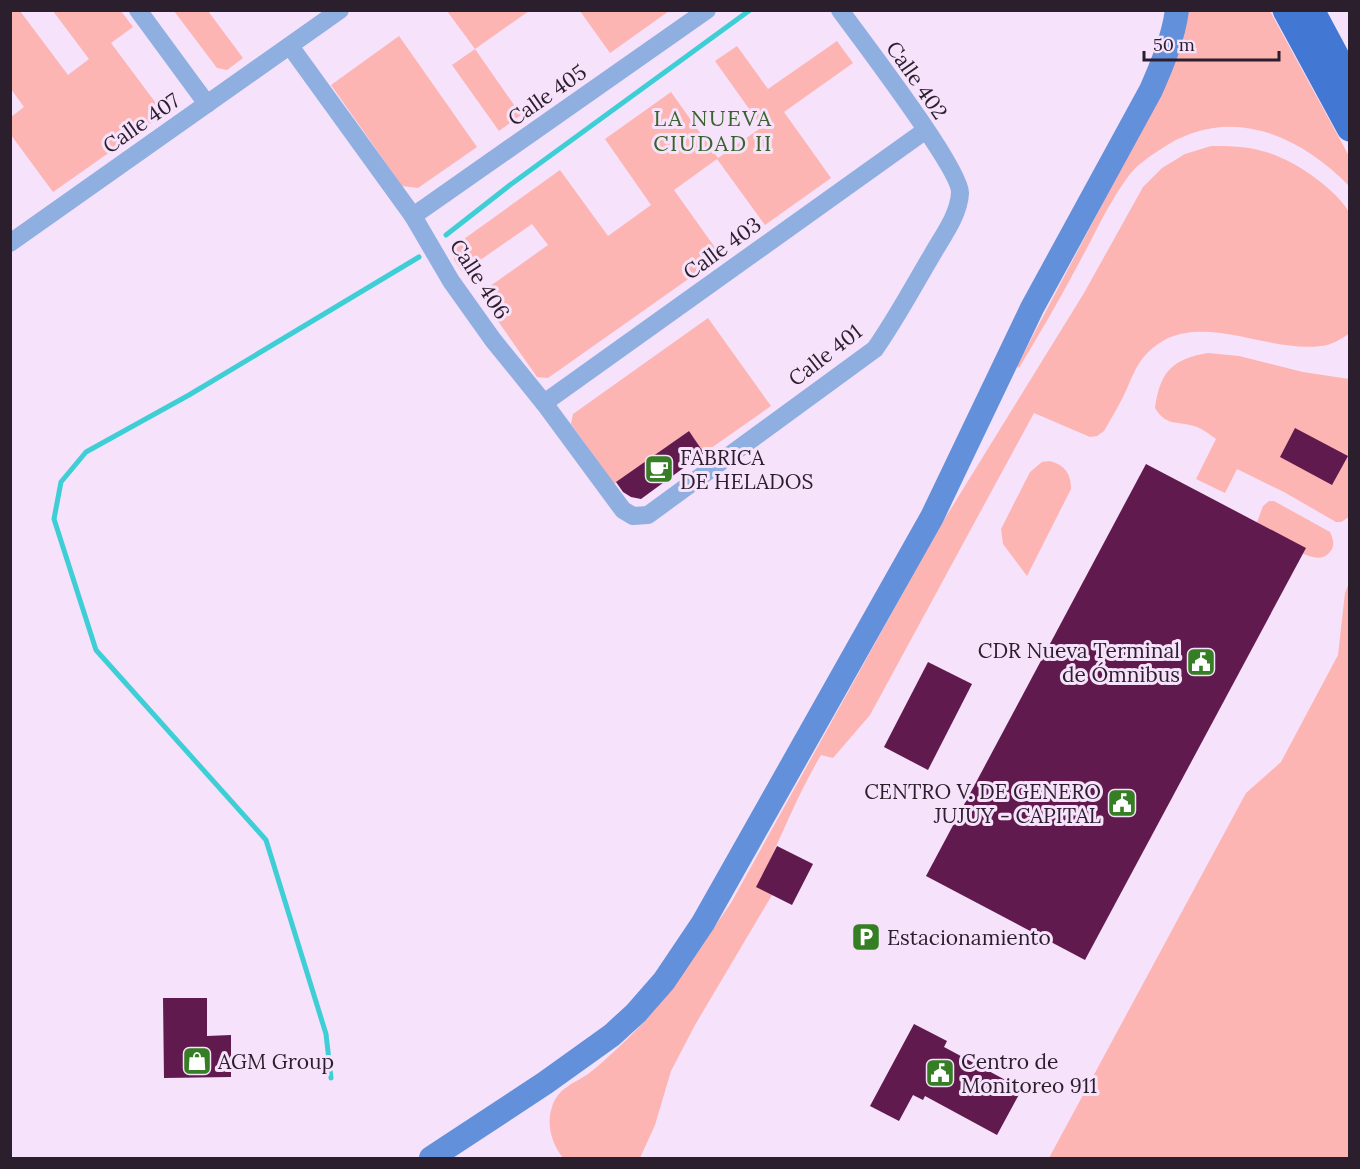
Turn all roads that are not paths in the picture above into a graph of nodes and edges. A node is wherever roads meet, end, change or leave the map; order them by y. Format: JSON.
{"nodes":[{"id":1,"x":138,"y":10,"type":"edge"},
{"id":2,"x":340,"y":10,"type":"edge"},
{"id":3,"x":707,"y":10,"type":"edge"},
{"id":4,"x":840,"y":10,"type":"edge"},
{"id":5,"x":1177,"y":10,"type":"edge"},
{"id":6,"x":1286,"y":10,"type":"edge"},
{"id":7,"x":1311,"y":10,"type":"edge"},
{"id":8,"x":290,"y":46,"type":"junction"},
{"id":9,"x":1350,"y":83,"type":"edge"},
{"id":10,"x":207,"y":104,"type":"junction"},
{"id":11,"x":1350,"y":128,"type":"edge"},
{"id":12,"x":926,"y":130,"type":"junction"},
{"id":13,"x":956,"y":177,"type":"joint"},
{"id":14,"x":414,"y":216,"type":"junction"},
{"id":15,"x":13,"y":238,"type":"edge"},
{"id":16,"x":544,"y":403,"type":"junction"},
{"id":17,"x":648,"y":515,"type":"joint"},
{"id":18,"x":431,"y":1158,"type":"edge"}],
"edges":[{"from":1,"to":10,"type":"street"},
{"from":2,"to":8,"type":"street","name":"Calle 407"},
{"from":3,"to":14,"type":"street","name":"Calle 405"},
{"from":4,"to":12,"type":"street","name":"Calle 402"},
{"from":5,"to":18,"type":"street"},
{"from":6,"to":11,"type":"main road"},
{"from":7,"to":9,"type":"main road"},
{"from":8,"to":10,"type":"street","name":"Calle 407"},
{"from":8,"to":14,"type":"street","name":"Calle 406"},
{"from":10,"to":15,"type":"street","name":"Calle 407"},
{"from":12,"to":13,"type":"street","name":"Calle 402"},
{"from":12,"to":16,"type":"street","name":"Calle 403"},
{"from":13,"to":17,"type":"street","name":"Calle 401"},
{"from":14,"to":16,"type":"street","name":"Calle 406"},
{"from":16,"to":17,"type":"street","name":"Calle 406"}]}
